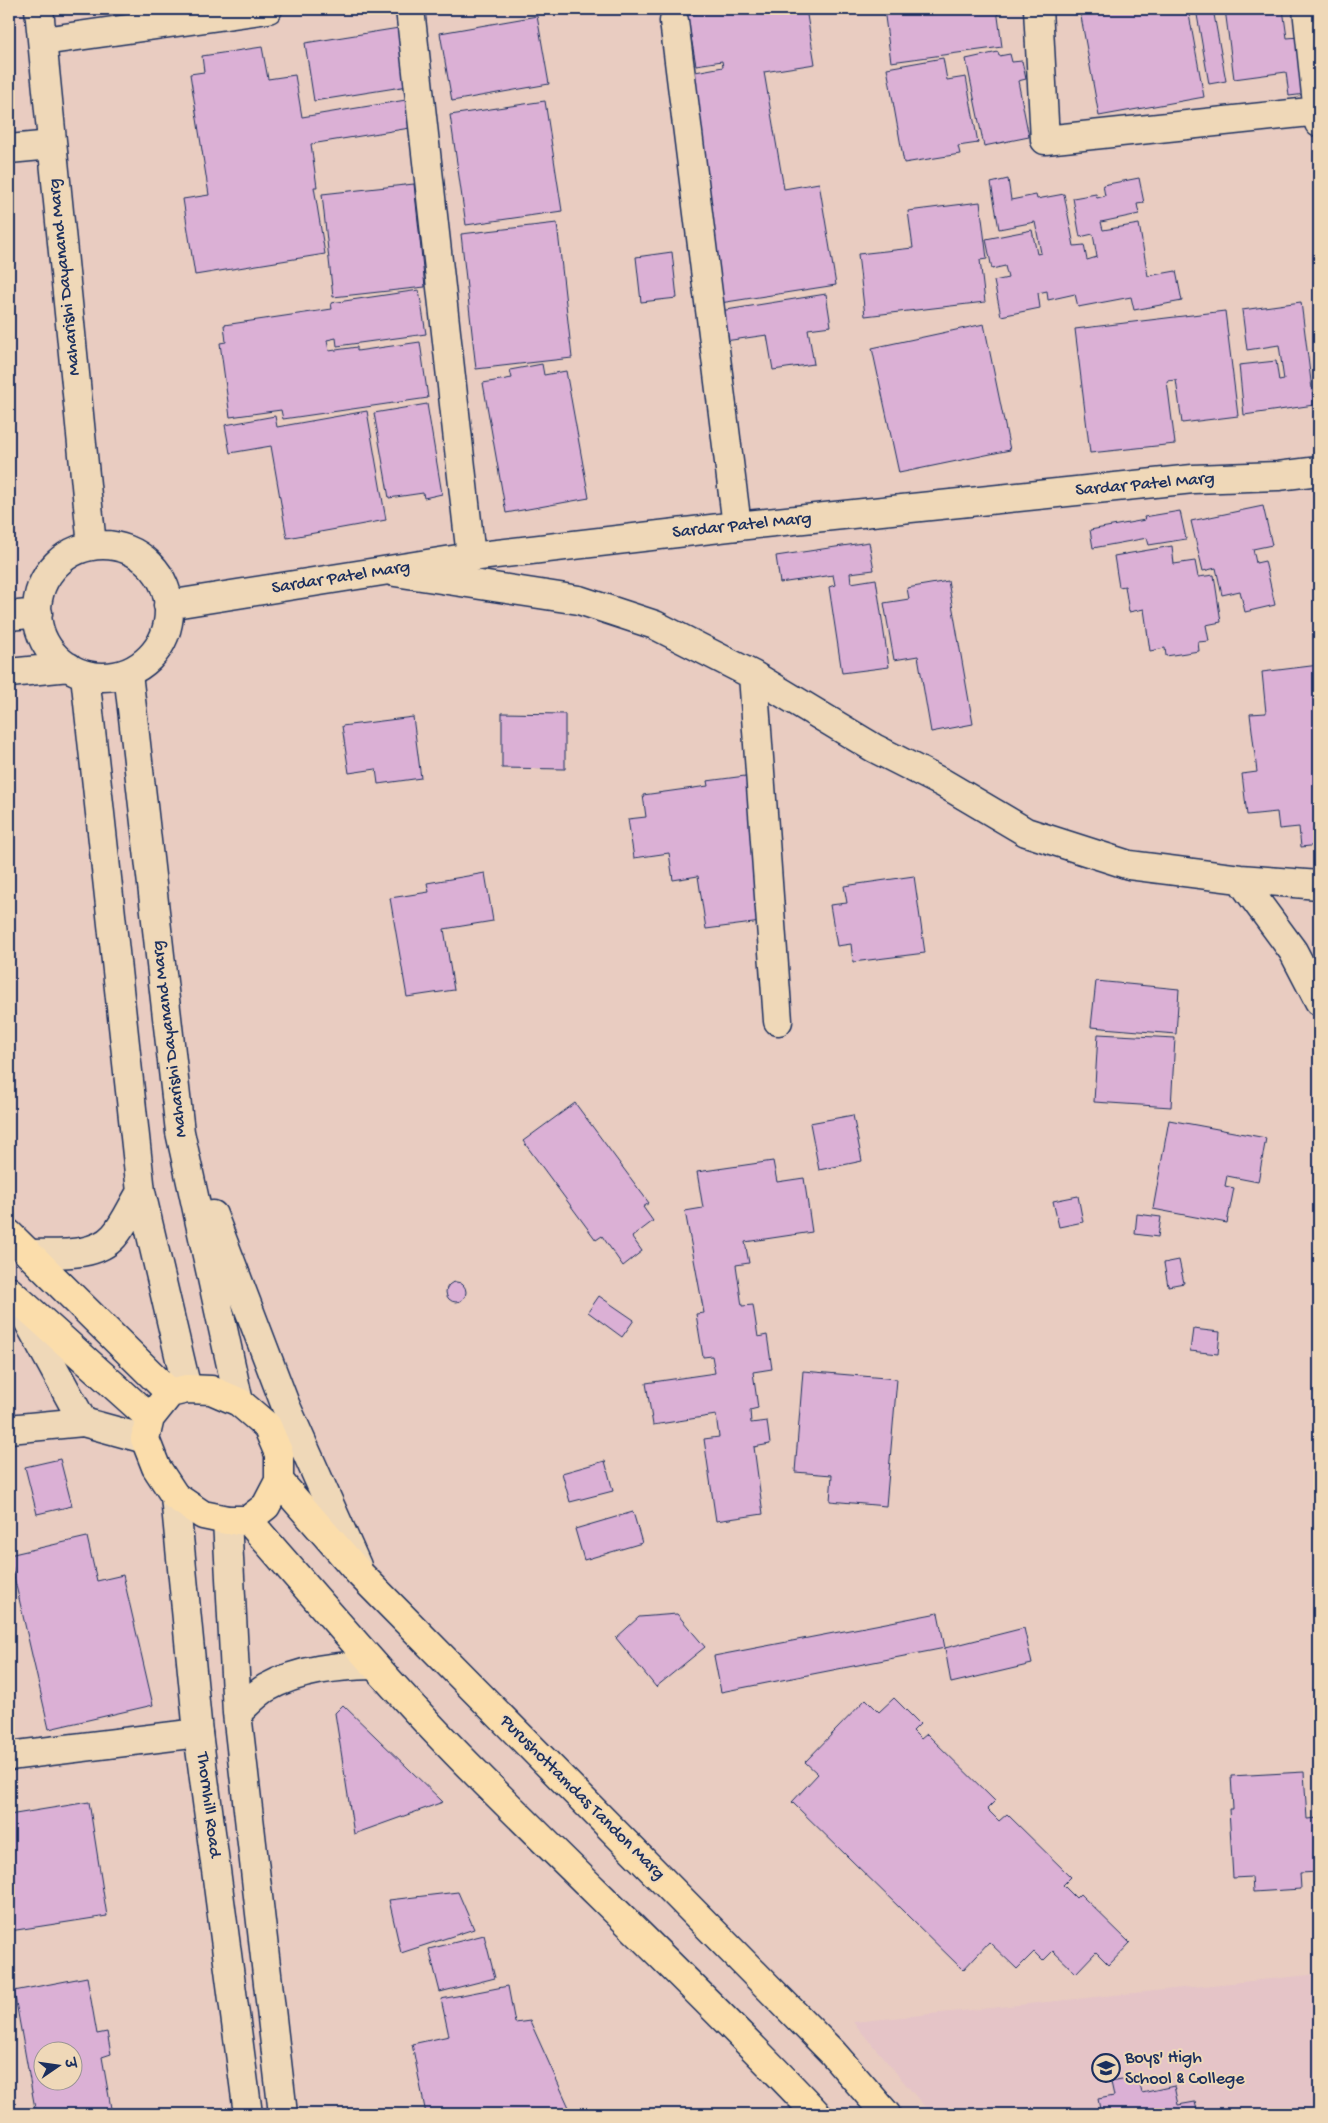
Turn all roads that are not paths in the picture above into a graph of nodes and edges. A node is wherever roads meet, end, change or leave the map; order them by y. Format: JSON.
{"nodes":[{"id":1,"x":39,"y":9,"type":"edge"},
{"id":2,"x":268,"y":9,"type":"edge"},
{"id":3,"x":410,"y":9,"type":"edge"},
{"id":4,"x":1038,"y":9,"type":"edge"},
{"id":5,"x":1307,"y":9,"type":"edge"},
{"id":6,"x":674,"y":21,"type":"dead end"},
{"id":7,"x":42,"y":41,"type":"junction"},
{"id":8,"x":1319,"y":115,"type":"edge"},
{"id":9,"x":52,"y":145,"type":"junction"},
{"id":10,"x":9,"y":149,"type":"edge"},
{"id":11,"x":1319,"y":471,"type":"edge"},
{"id":12,"x":736,"y":526,"type":"junction"},
{"id":13,"x":92,"y":546,"type":"junction"},
{"id":14,"x":472,"y":557,"type":"junction"},
{"id":15,"x":386,"y":570,"type":"junction"},
{"id":16,"x":168,"y":605,"type":"junction"},
{"id":17,"x":38,"y":613,"type":"junction"},
{"id":18,"x":9,"y":616,"type":"edge"},
{"id":19,"x":77,"y":671,"type":"junction"},
{"id":20,"x":9,"y":673,"type":"edge"},
{"id":21,"x":128,"y":673,"type":"junction"},
{"id":22,"x":752,"y":675,"type":"junction"},
{"id":23,"x":1240,"y":879,"type":"junction"},
{"id":24,"x":1319,"y":885,"type":"edge"},
{"id":25,"x":1319,"y":1001,"type":"edge"},
{"id":26,"x":778,"y":1020,"type":"dead end"},
{"id":27,"x":180,"y":1132,"type":"junction"},
{"id":28,"x":141,"y":1192,"type":"junction"},
{"id":29,"x":9,"y":1234,"type":"edge"},
{"id":30,"x":29,"y":1254,"type":"junction"},
{"id":31,"x":12,"y":1294,"type":"edge"},
{"id":32,"x":178,"y":1391,"type":"junction"},
{"id":33,"x":239,"y":1402,"type":"junction"},
{"id":34,"x":84,"y":1422,"type":"junction"},
{"id":35,"x":9,"y":1429,"type":"edge"},
{"id":36,"x":148,"y":1429,"type":"junction"},
{"id":37,"x":279,"y":1481,"type":"junction"},
{"id":38,"x":175,"y":1496,"type":"junction"},
{"id":39,"x":238,"y":1520,"type":"junction"},
{"id":40,"x":360,"y":1574,"type":"junction"},
{"id":41,"x":374,"y":1665,"type":"junction"},
{"id":42,"x":237,"y":1712,"type":"junction"},
{"id":43,"x":198,"y":1733,"type":"junction"},
{"id":44,"x":9,"y":1756,"type":"edge"},
{"id":45,"x":248,"y":2114,"type":"edge"},
{"id":46,"x":283,"y":2114,"type":"edge"},
{"id":47,"x":817,"y":2114,"type":"edge"},
{"id":48,"x":886,"y":2114,"type":"edge"}],
"edges":[{"from":1,"to":7,"type":"street","name":"Maharishi Dayanand Marg"},
{"from":2,"to":7,"type":"street"},
{"from":3,"to":14,"type":"street"},
{"from":4,"to":8,"type":"street"},
{"from":5,"to":8,"type":"street"},
{"from":6,"to":12,"type":"street"},
{"from":7,"to":9,"type":"street","name":"Maharishi Dayanand Marg"},
{"from":9,"to":10,"type":"street"},
{"from":9,"to":13,"type":"street","name":"Maharishi Dayanand Marg"},
{"from":11,"to":12,"type":"street","name":"Sardar Patel Marg"},
{"from":12,"to":14,"type":"street","name":"Sardar Patel Marg"},
{"from":13,"to":16,"type":"street"},
{"from":13,"to":17,"type":"street"},
{"from":14,"to":15,"type":"street","name":"Sardar Patel Marg"},
{"from":15,"to":16,"type":"street","name":"Sardar Patel Marg"},
{"from":15,"to":22,"type":"street"},
{"from":16,"to":21,"type":"street"},
{"from":17,"to":18,"type":"street"},
{"from":17,"to":19,"type":"street"},
{"from":19,"to":20,"type":"street"},
{"from":19,"to":21,"type":"street"},
{"from":19,"to":28,"type":"street"},
{"from":21,"to":27,"type":"street","name":"Maharishi Dayanand Marg"},
{"from":22,"to":23,"type":"street"},
{"from":22,"to":26,"type":"street"},
{"from":23,"to":24,"type":"street"},
{"from":23,"to":25,"type":"street"},
{"from":27,"to":33,"type":"street","name":"Maharishi Dayanand Marg"},
{"from":27,"to":40,"type":"street"},
{"from":28,"to":30,"type":"street"},
{"from":28,"to":32,"type":"street"},
{"from":29,"to":30,"type":"main road"},
{"from":30,"to":32,"type":"main road"},
{"from":31,"to":34,"type":"street"},
{"from":31,"to":36,"type":"main road"},
{"from":32,"to":33,"type":"main road"},
{"from":32,"to":36,"type":"main road"},
{"from":33,"to":37,"type":"main road"},
{"from":34,"to":35,"type":"street"},
{"from":34,"to":36,"type":"street"},
{"from":36,"to":38,"type":"main road"},
{"from":37,"to":39,"type":"main road"},
{"from":37,"to":40,"type":"main road","name":"Purushottamdas Tandon Marg"},
{"from":38,"to":39,"type":"main road"},
{"from":38,"to":43,"type":"street","name":"Thornhill Road"},
{"from":39,"to":41,"type":"main road"},
{"from":39,"to":42,"type":"street"},
{"from":40,"to":48,"type":"main road","name":"Purushottamdas Tandon Marg"},
{"from":41,"to":42,"type":"street"},
{"from":41,"to":47,"type":"main road"},
{"from":42,"to":46,"type":"street"},
{"from":43,"to":44,"type":"street"},
{"from":43,"to":45,"type":"street","name":"Thornhill Road"}]}
